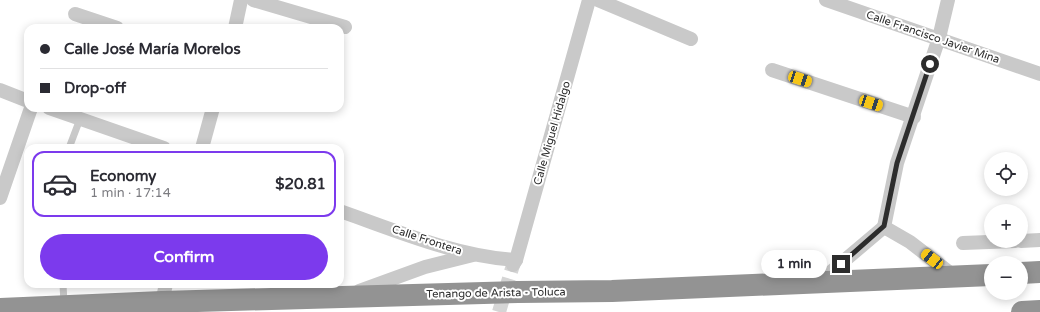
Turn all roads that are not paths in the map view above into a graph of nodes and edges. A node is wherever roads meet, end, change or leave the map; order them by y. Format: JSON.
{"nodes":[{"id":1,"x":241,"y":0,"type":"edge"},
{"id":2,"x":253,"y":0,"type":"edge"},
{"id":3,"x":589,"y":0,"type":"edge"},
{"id":4,"x":598,"y":0,"type":"edge"},
{"id":5,"x":826,"y":0,"type":"edge"},
{"id":6,"x":948,"y":0,"type":"edge"},
{"id":7,"x":75,"y":14,"type":"dead end"},
{"id":8,"x":106,"y":24,"type":"edge"},
{"id":9,"x":236,"y":24,"type":"edge"},
{"id":10,"x":335,"y":24,"type":"edge"},
{"id":11,"x":939,"y":38,"type":"junction"},
{"id":12,"x":691,"y":39,"type":"dead end"},
{"id":13,"x":772,"y":70,"type":"dead end"},
{"id":14,"x":1040,"y":74,"type":"edge"},
{"id":15,"x":0,"y":90,"type":"edge"},
{"id":16,"x":24,"y":99,"type":"edge"},
{"id":17,"x":29,"y":112,"type":"edge"},
{"id":18,"x":60,"y":112,"type":"edge"},
{"id":19,"x":212,"y":112,"type":"edge"},
{"id":20,"x":914,"y":117,"type":"junction"},
{"id":21,"x":80,"y":119,"type":"junction"},
{"id":22,"x":71,"y":144,"type":"edge"},
{"id":23,"x":152,"y":144,"type":"edge"},
{"id":24,"x":203,"y":144,"type":"edge"},
{"id":25,"x":0,"y":198,"type":"edge"},
{"id":26,"x":344,"y":212,"type":"edge"},
{"id":27,"x":884,"y":226,"type":"junction"},
{"id":28,"x":1040,"y":240,"type":"edge"},
{"id":29,"x":1028,"y":241,"type":"edge"},
{"id":30,"x":984,"y":242,"type":"edge"},
{"id":31,"x":963,"y":243,"type":"dead end"},
{"id":32,"x":473,"y":255,"type":"junction"},
{"id":33,"x":514,"y":263,"type":"joint"},
{"id":34,"x":1040,"y":272,"type":"edge"},
{"id":35,"x":1028,"y":273,"type":"edge"},
{"id":36,"x":984,"y":275,"type":"edge"},
{"id":37,"x":954,"y":276,"type":"junction"},
{"id":38,"x":819,"y":283,"type":"junction"},
{"id":39,"x":63,"y":288,"type":"edge"},
{"id":40,"x":164,"y":293,"type":"edge"},
{"id":41,"x":341,"y":297,"type":"junction"},
{"id":42,"x":64,"y":306,"type":"junction"},
{"id":43,"x":0,"y":308,"type":"edge"},
{"id":44,"x":1040,"y":311,"type":"edge"},
{"id":45,"x":1022,"y":312,"type":"edge"}],
"edges":[{"from":1,"to":9,"type":"street"},
{"from":2,"to":10,"type":"street"},
{"from":3,"to":33,"type":"street","name":"Calle Miguel Hidalgo"},
{"from":4,"to":12,"type":"street"},
{"from":5,"to":11,"type":"street","name":"Calle Francisco Javier Mina"},
{"from":6,"to":11,"type":"street"},
{"from":7,"to":8,"type":"street"},
{"from":11,"to":14,"type":"street","name":"Calle Francisco Javier Mina"},
{"from":11,"to":20,"type":"street"},
{"from":13,"to":20,"type":"street"},
{"from":15,"to":16,"type":"street"},
{"from":17,"to":25,"type":"street"},
{"from":18,"to":21,"type":"street"},
{"from":19,"to":24,"type":"street"},
{"from":20,"to":27,"type":"street"},
{"from":21,"to":22,"type":"lane"},
{"from":21,"to":23,"type":"street"},
{"from":26,"to":32,"type":"street","name":"Calle Frontera"},
{"from":27,"to":37,"type":"street"},
{"from":27,"to":38,"type":"street"},
{"from":28,"to":29,"type":"street"},
{"from":30,"to":31,"type":"street"},
{"from":32,"to":33,"type":"street","name":"Calle Frontera"},
{"from":32,"to":41,"type":"street"},
{"from":34,"to":35,"type":"highway"},
{"from":36,"to":37,"type":"highway","name":"Tenango de Arista - Toluca"},
{"from":37,"to":38,"type":"highway","name":"Tenango de Arista - Toluca"},
{"from":38,"to":41,"type":"highway","name":"Tenango de Arista - Toluca"},
{"from":39,"to":42,"type":"lane"},
{"from":40,"to":41,"type":"highway","name":"Tenango de Arista - Toluca"},
{"from":40,"to":42,"type":"highway","name":"Tenango de Arista - Toluca"},
{"from":42,"to":43,"type":"highway","name":"Tenango de Arista - Toluca"},
{"from":44,"to":45,"type":"highway"}]}
